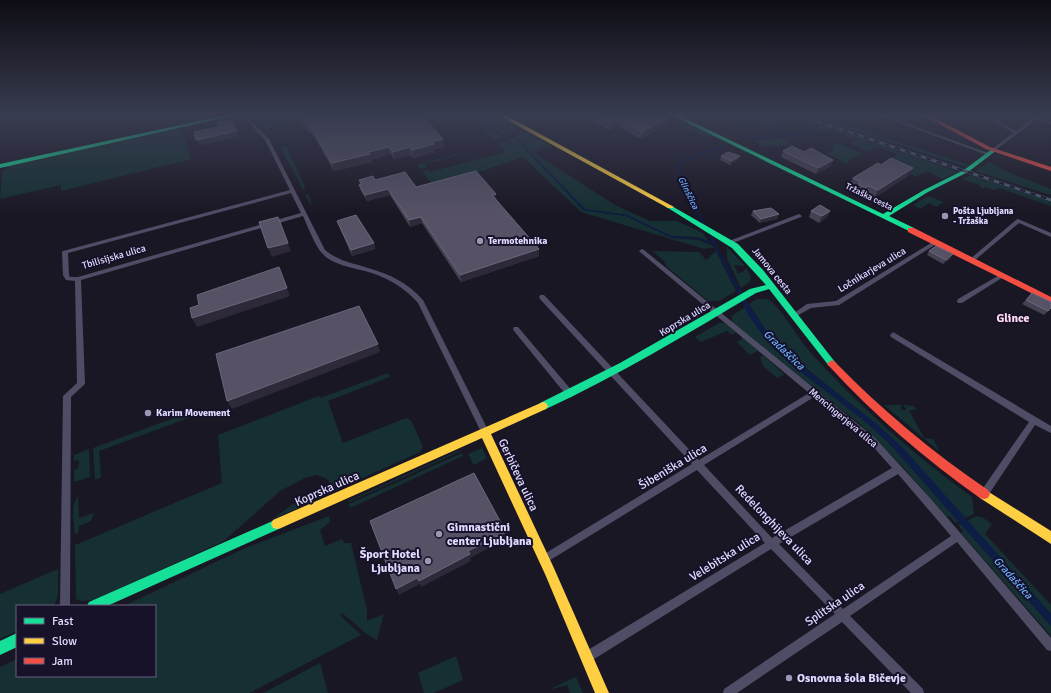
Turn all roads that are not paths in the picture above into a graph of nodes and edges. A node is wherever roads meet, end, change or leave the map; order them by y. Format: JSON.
{"nodes":[{"id":1,"x":81,"y":148,"type":"edge"},
{"id":2,"x":271,"y":148,"type":"edge"},
{"id":3,"x":562,"y":148,"type":"edge"},
{"id":4,"x":743,"y":148,"type":"edge"},
{"id":5,"x":980,"y":148,"type":"edge"},
{"id":6,"x":984,"y":148,"type":"edge"},
{"id":7,"x":996,"y":148,"type":"edge"},
{"id":8,"x":991,"y":152,"type":"junction"},
{"id":9,"x":0,"y":166,"type":"edge"},
{"id":10,"x":1051,"y":169,"type":"edge"},
{"id":11,"x":293,"y":191,"type":"junction"},
{"id":12,"x":304,"y":214,"type":"junction"},
{"id":13,"x":799,"y":216,"type":"dead end"},
{"id":14,"x":884,"y":216,"type":"junction"},
{"id":15,"x":1051,"y":235,"type":"edge"},
{"id":16,"x":731,"y":242,"type":"junction"},
{"id":17,"x":936,"y":242,"type":"junction"},
{"id":18,"x":642,"y":251,"type":"dead end"},
{"id":19,"x":972,"y":260,"type":"junction"},
{"id":20,"x":1003,"y":275,"type":"junction"},
{"id":21,"x":78,"y":279,"type":"junction"},
{"id":22,"x":771,"y":286,"type":"junction"},
{"id":23,"x":542,"y":297,"type":"dead end"},
{"id":24,"x":1051,"y":300,"type":"edge"},
{"id":25,"x":960,"y":301,"type":"dead end"},
{"id":26,"x":716,"y":313,"type":"junction"},
{"id":27,"x":793,"y":316,"type":"junction"},
{"id":28,"x":516,"y":329,"type":"dead end"},
{"id":29,"x":893,"y":335,"type":"dead end"},
{"id":30,"x":613,"y":373,"type":"junction"},
{"id":31,"x":815,"y":393,"type":"junction"},
{"id":32,"x":570,"y":394,"type":"junction"},
{"id":33,"x":1034,"y":421,"type":"junction"},
{"id":34,"x":1051,"y":430,"type":"edge"},
{"id":35,"x":485,"y":432,"type":"junction"},
{"id":36,"x":699,"y":465,"type":"junction"},
{"id":37,"x":899,"y":469,"type":"junction"},
{"id":38,"x":984,"y":494,"type":"junction"},
{"id":39,"x":957,"y":537,"type":"junction"},
{"id":40,"x":1051,"y":538,"type":"edge"},
{"id":41,"x":772,"y":544,"type":"junction"},
{"id":42,"x":544,"y":559,"type":"junction"},
{"id":43,"x":65,"y":605,"type":"edge"},
{"id":44,"x":95,"y":605,"type":"edge"},
{"id":45,"x":842,"y":614,"type":"junction"},
{"id":46,"x":16,"y":640,"type":"edge"},
{"id":47,"x":1051,"y":646,"type":"edge"},
{"id":48,"x":0,"y":648,"type":"edge"},
{"id":49,"x":587,"y":657,"type":"junction"},
{"id":50,"x":602,"y":693,"type":"edge"},
{"id":51,"x":728,"y":693,"type":"edge"},
{"id":52,"x":919,"y":693,"type":"edge"}],
"edges":[{"from":1,"to":9,"type":"street"},
{"from":2,"to":11,"type":"street"},
{"from":3,"to":16,"type":"street","name":"Jamova cesta"},
{"from":4,"to":14,"type":"street","name":"Tržaška cesta"},
{"from":5,"to":8,"type":"street"},
{"from":6,"to":8,"type":"street"},
{"from":7,"to":8,"type":"street"},
{"from":8,"to":10,"type":"street"},
{"from":8,"to":14,"type":"street"},
{"from":11,"to":12,"type":"street"},
{"from":11,"to":21,"type":"street","name":"Tbilisijska ulica"},
{"from":12,"to":21,"type":"street","name":"Tbilisijska ulica"},
{"from":12,"to":35,"type":"street","name":"Gerbičeva ulica"},
{"from":13,"to":16,"type":"street"},
{"from":14,"to":17,"type":"street","name":"Tržaška cesta"},
{"from":15,"to":19,"type":"street"},
{"from":16,"to":22,"type":"street","name":"Jamova cesta"},
{"from":17,"to":19,"type":"street","name":"Tržaška cesta"},
{"from":17,"to":27,"type":"street","name":"Ločnikarjeva ulica"},
{"from":18,"to":26,"type":"street","name":"Mencingerjeva ulica"},
{"from":19,"to":20,"type":"street","name":"Tržaška cesta"},
{"from":20,"to":24,"type":"street","name":"Tržaška cesta"},
{"from":20,"to":25,"type":"street"},
{"from":21,"to":43,"type":"street"},
{"from":22,"to":26,"type":"street","name":"Koprska ulica"},
{"from":22,"to":27,"type":"street","name":"Jamova cesta"},
{"from":23,"to":30,"type":"street"},
{"from":26,"to":30,"type":"street","name":"Koprska ulica"},
{"from":26,"to":31,"type":"street","name":"Mencingerjeva ulica"},
{"from":27,"to":38,"type":"street","name":"Jamova cesta"},
{"from":28,"to":32,"type":"street"},
{"from":29,"to":33,"type":"street"},
{"from":30,"to":32,"type":"street","name":"Koprska ulica"},
{"from":30,"to":36,"type":"street","name":"Redelonghijeva ulica"},
{"from":31,"to":36,"type":"street","name":"Šibeniška ulica"},
{"from":31,"to":37,"type":"street","name":"Mencingerjeva ulica"},
{"from":32,"to":35,"type":"street","name":"Koprska ulica"},
{"from":33,"to":34,"type":"street"},
{"from":33,"to":38,"type":"street"},
{"from":35,"to":42,"type":"street","name":"Gerbičeva ulica"},
{"from":35,"to":44,"type":"street","name":"Koprska ulica"},
{"from":36,"to":41,"type":"street","name":"Redelonghijeva ulica"},
{"from":36,"to":42,"type":"street","name":"Šibeniška ulica"},
{"from":37,"to":39,"type":"street","name":"Mencingerjeva ulica"},
{"from":37,"to":41,"type":"street","name":"Velebitska ulica"},
{"from":38,"to":40,"type":"street","name":"Jamova cesta"},
{"from":39,"to":45,"type":"street","name":"Splitska ulica"},
{"from":39,"to":47,"type":"street","name":"Mencingerjeva ulica"},
{"from":41,"to":45,"type":"street","name":"Redelonghijeva ulica"},
{"from":41,"to":49,"type":"street","name":"Velebitska ulica"},
{"from":42,"to":49,"type":"street","name":"Gerbičeva ulica"},
{"from":45,"to":51,"type":"street","name":"Splitska ulica"},
{"from":45,"to":52,"type":"street","name":"Redelonghijeva ulica"},
{"from":46,"to":48,"type":"street"},
{"from":49,"to":50,"type":"street","name":"Gerbičeva ulica"}]}
